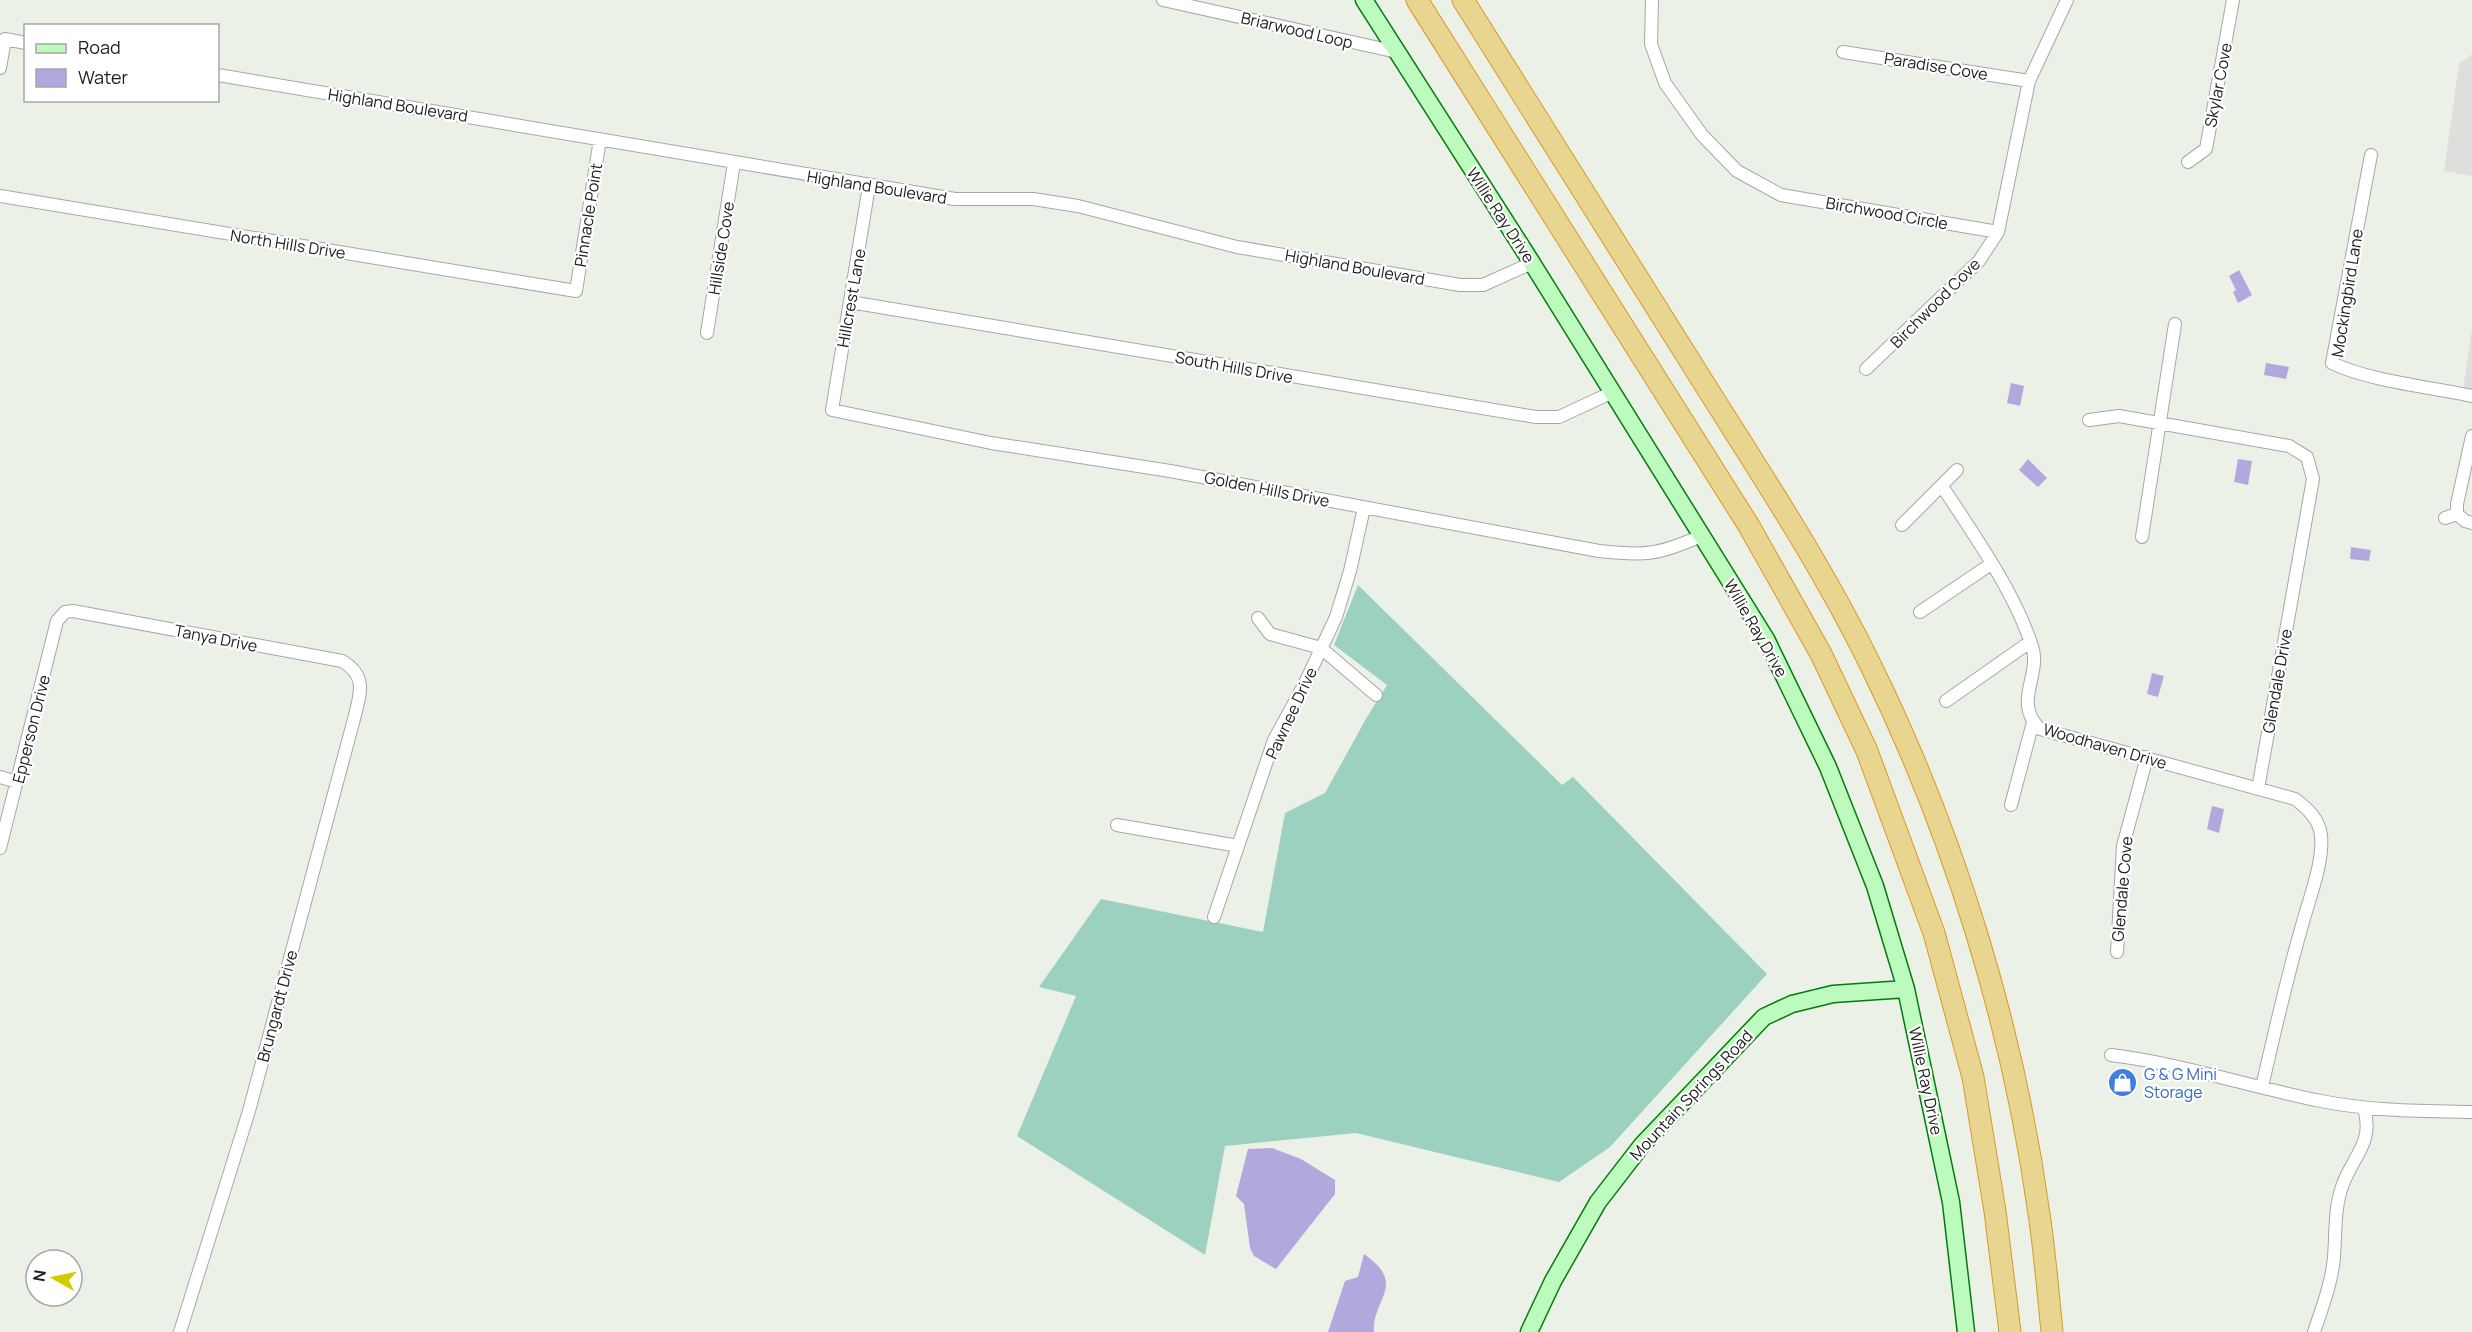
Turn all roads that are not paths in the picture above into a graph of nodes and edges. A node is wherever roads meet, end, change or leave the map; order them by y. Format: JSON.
{"nodes":[{"id":1,"x":1163,"y":0,"type":"edge"},
{"id":2,"x":1364,"y":0,"type":"edge"},
{"id":3,"x":1418,"y":0,"type":"edge"},
{"id":4,"x":1463,"y":0,"type":"edge"},
{"id":5,"x":1652,"y":0,"type":"edge"},
{"id":6,"x":2067,"y":0,"type":"edge"},
{"id":7,"x":2233,"y":0,"type":"edge"},
{"id":8,"x":24,"y":43,"type":"edge"},
{"id":9,"x":1396,"y":52,"type":"junction"},
{"id":10,"x":1843,"y":52,"type":"dead end"},
{"id":11,"x":0,"y":68,"type":"edge"},
{"id":12,"x":219,"y":75,"type":"edge"},
{"id":13,"x":2029,"y":81,"type":"junction"},
{"id":14,"x":600,"y":139,"type":"junction"},
{"id":15,"x":2371,"y":155,"type":"dead end"},
{"id":16,"x":2188,"y":162,"type":"dead end"},
{"id":17,"x":734,"y":163,"type":"junction"},
{"id":18,"x":869,"y":186,"type":"junction"},
{"id":19,"x":0,"y":196,"type":"edge"},
{"id":20,"x":1998,"y":232,"type":"junction"},
{"id":21,"x":1532,"y":263,"type":"junction"},
{"id":22,"x":576,"y":291,"type":"joint"},
{"id":23,"x":850,"y":302,"type":"junction"},
{"id":24,"x":2175,"y":324,"type":"dead end"},
{"id":25,"x":707,"y":333,"type":"dead end"},
{"id":26,"x":1866,"y":369,"type":"dead end"},
{"id":27,"x":1613,"y":392,"type":"junction"},
{"id":28,"x":2472,"y":396,"type":"edge"},
{"id":29,"x":832,"y":410,"type":"joint"},
{"id":30,"x":2089,"y":420,"type":"dead end"},
{"id":31,"x":2158,"y":424,"type":"junction"},
{"id":32,"x":2472,"y":436,"type":"edge"},
{"id":33,"x":1957,"y":470,"type":"dead end"},
{"id":34,"x":1942,"y":486,"type":"junction"},
{"id":35,"x":1364,"y":507,"type":"junction"},
{"id":36,"x":2472,"y":523,"type":"edge"},
{"id":37,"x":1902,"y":525,"type":"dead end"},
{"id":38,"x":1701,"y":536,"type":"junction"},
{"id":39,"x":2142,"y":537,"type":"dead end"},
{"id":40,"x":1991,"y":564,"type":"junction"},
{"id":41,"x":65,"y":612,"type":"joint"},
{"id":42,"x":1920,"y":612,"type":"dead end"},
{"id":43,"x":1258,"y":618,"type":"dead end"},
{"id":44,"x":2030,"y":642,"type":"junction"},
{"id":45,"x":1321,"y":648,"type":"junction"},
{"id":46,"x":360,"y":678,"type":"joint"},
{"id":47,"x":1376,"y":695,"type":"dead end"},
{"id":48,"x":1946,"y":701,"type":"dead end"},
{"id":49,"x":2033,"y":723,"type":"junction"},
{"id":50,"x":2147,"y":757,"type":"junction"},
{"id":51,"x":0,"y":777,"type":"edge"},
{"id":52,"x":17,"y":782,"type":"junction"},
{"id":53,"x":2258,"y":789,"type":"junction"},
{"id":54,"x":2011,"y":805,"type":"dead end"},
{"id":55,"x":1117,"y":825,"type":"dead end"},
{"id":56,"x":1238,"y":846,"type":"junction"},
{"id":57,"x":0,"y":848,"type":"edge"},
{"id":58,"x":1214,"y":917,"type":"dead end"},
{"id":59,"x":2117,"y":952,"type":"dead end"},
{"id":60,"x":1906,"y":990,"type":"junction"},
{"id":61,"x":2111,"y":1055,"type":"dead end"},
{"id":62,"x":2262,"y":1087,"type":"junction"},
{"id":63,"x":2364,"y":1107,"type":"junction"},
{"id":64,"x":2472,"y":1112,"type":"edge"},
{"id":65,"x":180,"y":1332,"type":"edge"},
{"id":66,"x":1529,"y":1332,"type":"edge"},
{"id":67,"x":1966,"y":1332,"type":"edge"},
{"id":68,"x":2010,"y":1332,"type":"edge"},
{"id":69,"x":2052,"y":1332,"type":"edge"},
{"id":70,"x":2314,"y":1332,"type":"edge"}],
"edges":[{"from":1,"to":9,"type":"street","name":"Briarwood Loop"},
{"from":2,"to":9,"type":"street","name":"Willie Ray Drive"},
{"from":3,"to":68,"type":"highway"},
{"from":4,"to":69,"type":"highway"},
{"from":5,"to":20,"type":"street","name":"Birchwood Circle"},
{"from":6,"to":13,"type":"street"},
{"from":7,"to":16,"type":"street","name":"Skylar Cove"},
{"from":8,"to":11,"type":"street"},
{"from":9,"to":21,"type":"street","name":"Willie Ray Drive"},
{"from":10,"to":13,"type":"street","name":"Paradise Cove"},
{"from":12,"to":14,"type":"street","name":"Highland Boulevard"},
{"from":13,"to":20,"type":"street"},
{"from":14,"to":17,"type":"street","name":"Highland Boulevard"},
{"from":14,"to":22,"type":"street","name":"Pinnacle Point"},
{"from":15,"to":28,"type":"street","name":"Mockingbird Lane"},
{"from":17,"to":18,"type":"street","name":"Highland Boulevard"},
{"from":17,"to":25,"type":"street","name":"Hillside Cove"},
{"from":18,"to":21,"type":"street","name":"Highland Boulevard"},
{"from":18,"to":23,"type":"street","name":"Hillcrest Lane"},
{"from":19,"to":22,"type":"street","name":"North Hills Drive"},
{"from":20,"to":26,"type":"street","name":"Birchwood Cove"},
{"from":21,"to":27,"type":"street","name":"Willie Ray Drive"},
{"from":23,"to":27,"type":"street","name":"South Hills Drive"},
{"from":23,"to":29,"type":"street","name":"Hillcrest Lane"},
{"from":24,"to":31,"type":"street"},
{"from":27,"to":38,"type":"street","name":"Willie Ray Drive"},
{"from":29,"to":35,"type":"street","name":"Golden Hills Drive"},
{"from":30,"to":31,"type":"street","name":"Glendale Drive"},
{"from":31,"to":39,"type":"street"},
{"from":31,"to":53,"type":"street","name":"Glendale Drive"},
{"from":32,"to":36,"type":"street"},
{"from":33,"to":34,"type":"street"},
{"from":34,"to":37,"type":"street"},
{"from":34,"to":40,"type":"street","name":"Woodhaven Drive"},
{"from":35,"to":38,"type":"street","name":"Golden Hills Drive"},
{"from":35,"to":45,"type":"street","name":"Pawnee Drive"},
{"from":38,"to":60,"type":"street","name":"Willie Ray Drive"},
{"from":40,"to":42,"type":"street"},
{"from":40,"to":44,"type":"street","name":"Woodhaven Drive"},
{"from":41,"to":46,"type":"street","name":"Tanya Drive"},
{"from":41,"to":52,"type":"street","name":"Epperson Drive"},
{"from":43,"to":45,"type":"street"},
{"from":44,"to":48,"type":"street"},
{"from":44,"to":49,"type":"street","name":"Woodhaven Drive"},
{"from":45,"to":47,"type":"street"},
{"from":45,"to":56,"type":"street","name":"Pawnee Drive"},
{"from":46,"to":65,"type":"street","name":"Brungardt Drive"},
{"from":49,"to":50,"type":"street","name":"Woodhaven Drive"},
{"from":49,"to":54,"type":"street"},
{"from":50,"to":53,"type":"street","name":"Woodhaven Drive"},
{"from":50,"to":59,"type":"street","name":"Glendale Cove"},
{"from":51,"to":52,"type":"street"},
{"from":52,"to":57,"type":"street","name":"Epperson Drive"},
{"from":53,"to":62,"type":"street"},
{"from":55,"to":56,"type":"street"},
{"from":56,"to":58,"type":"street","name":"Pawnee Drive"},
{"from":60,"to":66,"type":"street","name":"Mountain Springs Road"},
{"from":60,"to":67,"type":"street","name":"Willie Ray Drive"},
{"from":61,"to":62,"type":"street"},
{"from":62,"to":63,"type":"street"},
{"from":63,"to":64,"type":"street"},
{"from":63,"to":70,"type":"street"}]}
